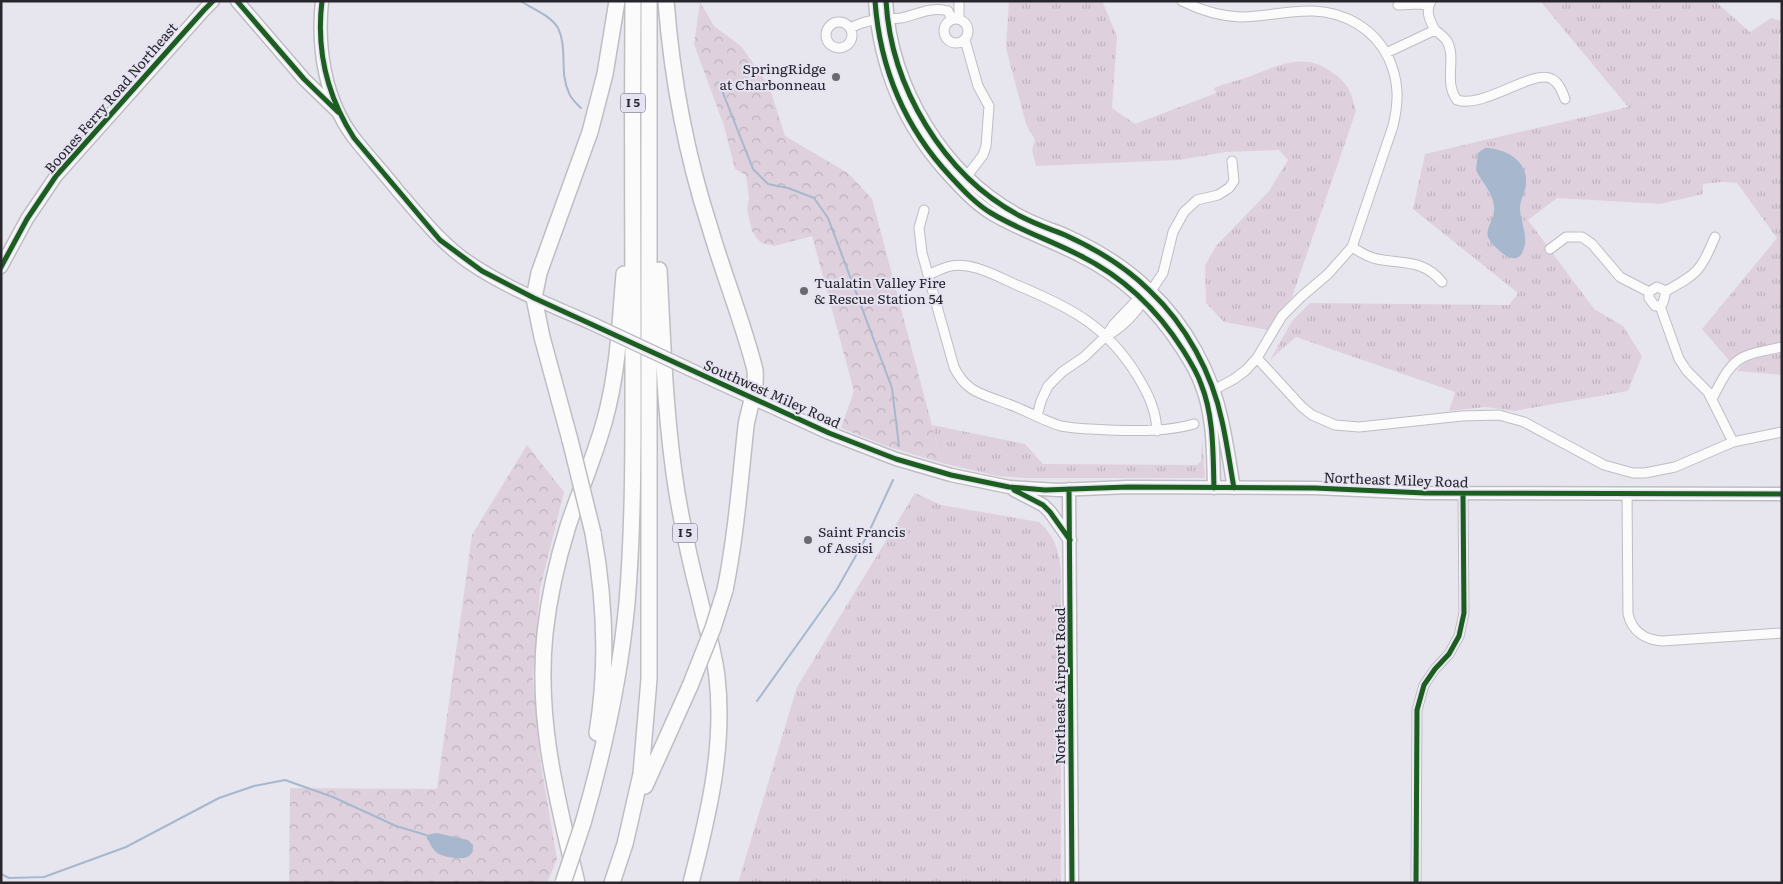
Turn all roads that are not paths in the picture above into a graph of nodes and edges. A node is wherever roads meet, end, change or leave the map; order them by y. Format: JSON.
{"nodes":[{"id":1,"x":214,"y":1,"type":"edge"},
{"id":2,"x":237,"y":1,"type":"edge"},
{"id":3,"x":322,"y":1,"type":"edge"},
{"id":4,"x":617,"y":1,"type":"edge"},
{"id":5,"x":633,"y":1,"type":"edge"},
{"id":6,"x":649,"y":1,"type":"edge"},
{"id":7,"x":666,"y":1,"type":"edge"},
{"id":8,"x":875,"y":1,"type":"edge"},
{"id":9,"x":886,"y":1,"type":"edge"},
{"id":10,"x":959,"y":1,"type":"edge"},
{"id":11,"x":1182,"y":1,"type":"edge"},
{"id":12,"x":1430,"y":3,"type":"edge"},
{"id":13,"x":1398,"y":5,"type":"dead end"},
{"id":14,"x":882,"y":18,"type":"junction"},
{"id":15,"x":956,"y":19,"type":"junction"},
{"id":16,"x":850,"y":28,"type":"dead end"},
{"id":17,"x":1435,"y":30,"type":"junction"},
{"id":18,"x":965,"y":40,"type":"junction"},
{"id":19,"x":1386,"y":53,"type":"junction"},
{"id":20,"x":1565,"y":99,"type":"dead end"},
{"id":21,"x":340,"y":113,"type":"junction"},
{"id":22,"x":1232,"y":161,"type":"dead end"},
{"id":23,"x":650,"y":179,"type":"junction"},
{"id":24,"x":963,"y":181,"type":"junction"},
{"id":25,"x":633,"y":205,"type":"junction"},
{"id":26,"x":924,"y":210,"type":"dead end"},
{"id":27,"x":1715,"y":237,"type":"dead end"},
{"id":28,"x":1352,"y":247,"type":"junction"},
{"id":29,"x":1550,"y":249,"type":"dead end"},
{"id":30,"x":1,"y":267,"type":"edge"},
{"id":31,"x":929,"y":274,"type":"junction"},
{"id":32,"x":1442,"y":282,"type":"dead end"},
{"id":33,"x":1666,"y":291,"type":"junction"},
{"id":34,"x":1649,"y":292,"type":"junction"},
{"id":35,"x":1147,"y":295,"type":"junction"},
{"id":36,"x":534,"y":298,"type":"junction"},
{"id":37,"x":1660,"y":306,"type":"junction"},
{"id":38,"x":1106,"y":336,"type":"junction"},
{"id":39,"x":1782,"y":348,"type":"edge"},
{"id":40,"x":1257,"y":358,"type":"junction"},
{"id":41,"x":1209,"y":392,"type":"junction"},
{"id":42,"x":754,"y":398,"type":"junction"},
{"id":43,"x":1712,"y":399,"type":"junction"},
{"id":44,"x":1037,"y":416,"type":"junction"},
{"id":45,"x":1194,"y":424,"type":"dead end"},
{"id":46,"x":1157,"y":431,"type":"junction"},
{"id":47,"x":1782,"y":432,"type":"edge"},
{"id":48,"x":1733,"y":442,"type":"junction"},
{"id":49,"x":1009,"y":487,"type":"junction"},
{"id":50,"x":1214,"y":488,"type":"junction"},
{"id":51,"x":1234,"y":488,"type":"junction"},
{"id":52,"x":1069,"y":489,"type":"junction"},
{"id":53,"x":1464,"y":494,"type":"junction"},
{"id":54,"x":1627,"y":494,"type":"junction"},
{"id":55,"x":1782,"y":494,"type":"edge"},
{"id":56,"x":1070,"y":541,"type":"junction"},
{"id":57,"x":1782,"y":633,"type":"edge"},
{"id":58,"x":590,"y":800,"type":"junction"},
{"id":59,"x":631,"y":819,"type":"junction"},
{"id":60,"x":563,"y":883,"type":"edge"},
{"id":61,"x":577,"y":883,"type":"edge"},
{"id":62,"x":612,"y":883,"type":"edge"},
{"id":63,"x":691,"y":883,"type":"edge"},
{"id":64,"x":1072,"y":883,"type":"edge"},
{"id":65,"x":1416,"y":883,"type":"edge"}],
"edges":[{"from":1,"to":30,"type":"street","name":"Boones Ferry Road Northeast"},
{"from":2,"to":21,"type":"street"},
{"from":3,"to":21,"type":"street"},
{"from":4,"to":36,"type":"highway","number":"I 5"},
{"from":5,"to":25,"type":"highway","number":"I 5"},
{"from":6,"to":23,"type":"highway","number":"I 5"},
{"from":7,"to":42,"type":"highway","number":"I 5"},
{"from":8,"to":14,"type":"street"},
{"from":9,"to":14,"type":"street"},
{"from":10,"to":15,"type":"street"},
{"from":11,"to":19,"type":"street"},
{"from":12,"to":13,"type":"street"},
{"from":12,"to":17,"type":"street"},
{"from":14,"to":15,"type":"street"},
{"from":14,"to":16,"type":"street"},
{"from":14,"to":24,"type":"street"},
{"from":15,"to":18,"type":"street"},
{"from":15,"to":18,"type":"street"},
{"from":17,"to":19,"type":"street"},
{"from":17,"to":20,"type":"street"},
{"from":18,"to":24,"type":"street"},
{"from":19,"to":28,"type":"street"},
{"from":21,"to":36,"type":"street","name":"Southwest Miley Road"},
{"from":22,"to":35,"type":"street"},
{"from":23,"to":59,"type":"highway","number":"I 5"},
{"from":23,"to":63,"type":"highway","number":"I 5"},
{"from":24,"to":35,"type":"street"},
{"from":25,"to":58,"type":"highway","number":"I 5"},
{"from":25,"to":61,"type":"highway","number":"I 5"},
{"from":26,"to":31,"type":"street"},
{"from":27,"to":33,"type":"street"},
{"from":28,"to":32,"type":"street"},
{"from":28,"to":40,"type":"street"},
{"from":29,"to":34,"type":"street"},
{"from":31,"to":38,"type":"street"},
{"from":31,"to":44,"type":"street"},
{"from":33,"to":34,"type":"street"},
{"from":33,"to":37,"type":"street"},
{"from":34,"to":37,"type":"street"},
{"from":35,"to":38,"type":"street"},
{"from":35,"to":41,"type":"street"},
{"from":36,"to":42,"type":"street","name":"Southwest Miley Road","bridge":true},
{"from":36,"to":58,"type":"highway","number":"I 5","bridge":true},
{"from":37,"to":43,"type":"street"},
{"from":38,"to":44,"type":"street"},
{"from":38,"to":46,"type":"street"},
{"from":39,"to":43,"type":"street"},
{"from":40,"to":41,"type":"street"},
{"from":40,"to":48,"type":"street"},
{"from":41,"to":50,"type":"street"},
{"from":41,"to":51,"type":"street"},
{"from":42,"to":49,"type":"street","name":"Southwest Miley Road"},
{"from":42,"to":59,"type":"highway","number":"I 5","bridge":true},
{"from":43,"to":48,"type":"street"},
{"from":44,"to":46,"type":"street"},
{"from":45,"to":46,"type":"street"},
{"from":47,"to":48,"type":"street"},
{"from":49,"to":52,"type":"street","name":"Northeast Miley Road"},
{"from":49,"to":56,"type":"street"},
{"from":50,"to":51,"type":"street","name":"Northeast Miley Road"},
{"from":50,"to":52,"type":"street","name":"Northeast Miley Road"},
{"from":51,"to":53,"type":"street","name":"Northeast Miley Road"},
{"from":52,"to":56,"type":"street","name":"Northeast Airport Road"},
{"from":53,"to":54,"type":"street","name":"Northeast Miley Road"},
{"from":53,"to":65,"type":"street"},
{"from":54,"to":55,"type":"street","name":"Northeast Miley Road"},
{"from":54,"to":57,"type":"street"},
{"from":56,"to":64,"type":"street","name":"Northeast Airport Road"},
{"from":58,"to":60,"type":"highway","number":"I 5","bridge":true},
{"from":59,"to":62,"type":"highway","number":"I 5"}]}
